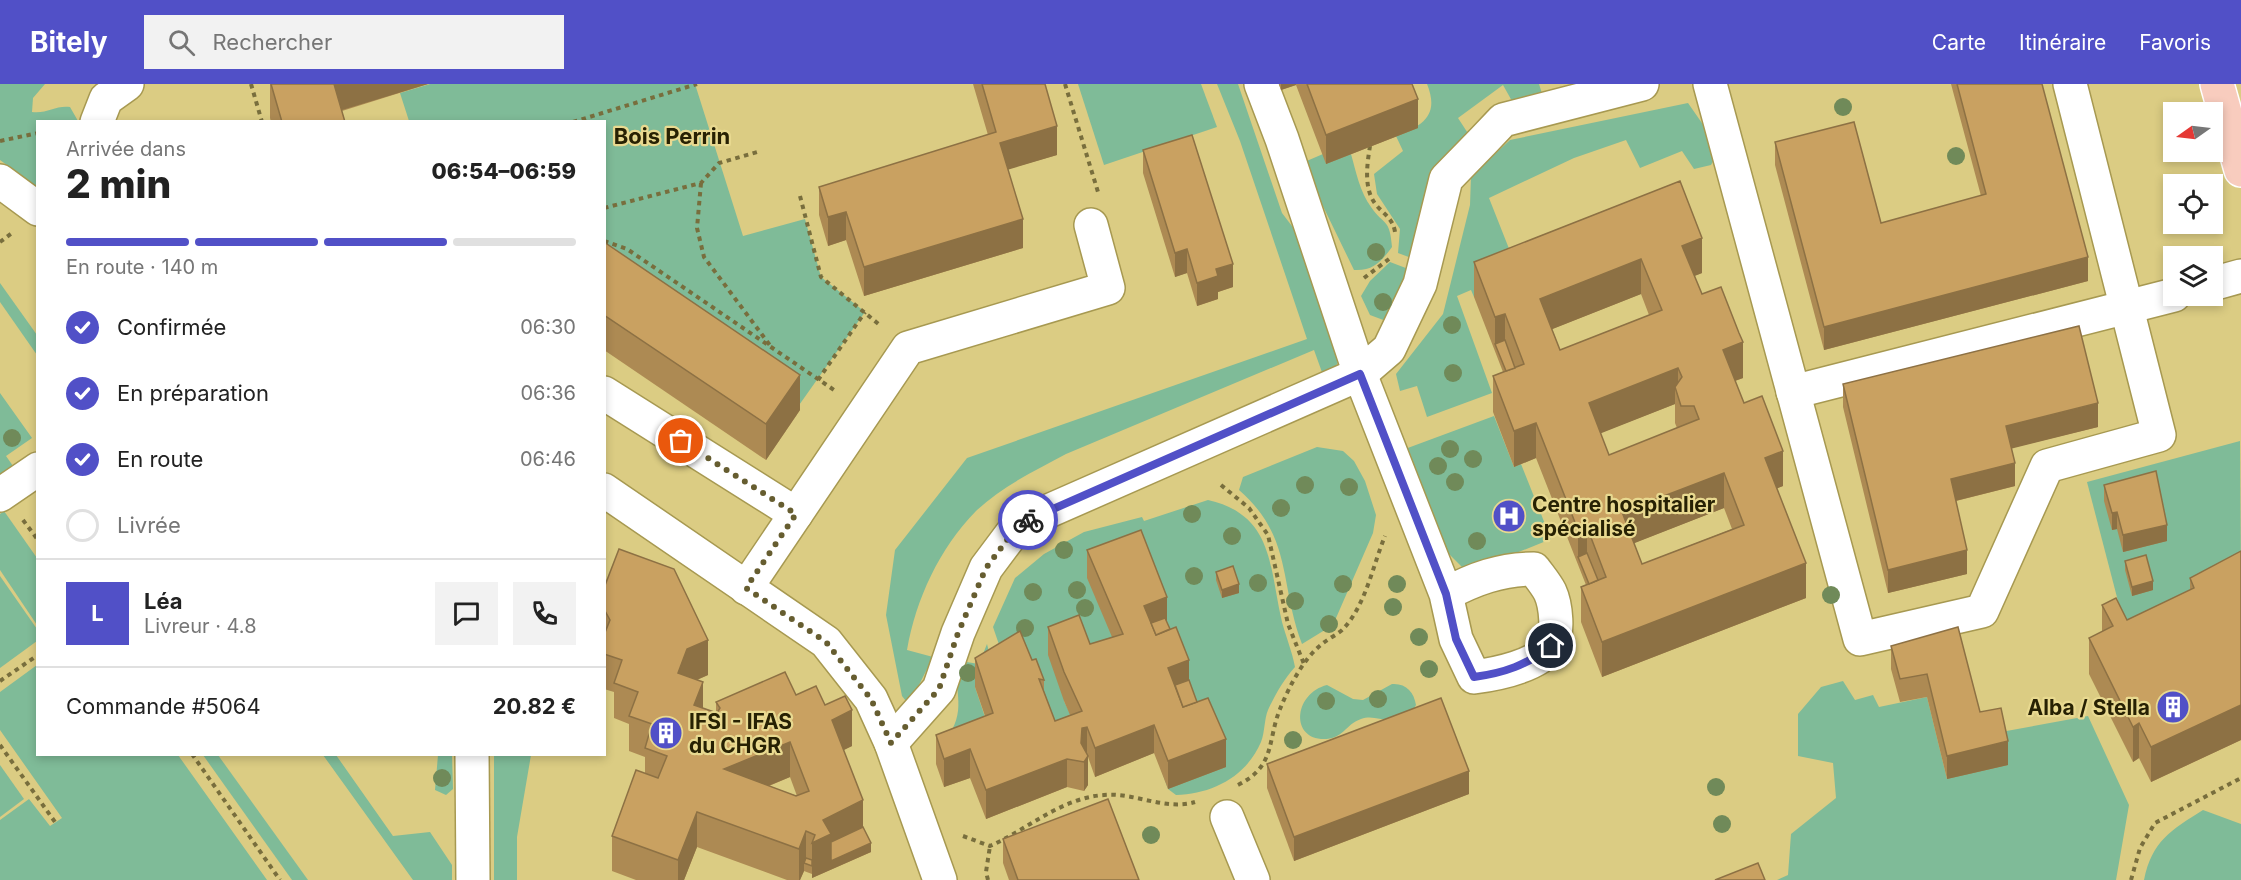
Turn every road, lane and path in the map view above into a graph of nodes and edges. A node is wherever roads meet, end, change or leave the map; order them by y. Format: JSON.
{"nodes":[{"id":1,"x":127,"y":84,"type":"edge"},
{"id":2,"x":251,"y":84,"type":"edge"},
{"id":3,"x":697,"y":84,"type":"edge"},
{"id":4,"x":1065,"y":84,"type":"edge"},
{"id":5,"x":1262,"y":84,"type":"edge"},
{"id":6,"x":1642,"y":84,"type":"edge"},
{"id":7,"x":1710,"y":84,"type":"edge"},
{"id":8,"x":2070,"y":84,"type":"edge"},
{"id":9,"x":2217,"y":84,"type":"edge"},
{"id":10,"x":97,"y":120,"type":"edge"},
{"id":11,"x":261,"y":120,"type":"edge"},
{"id":12,"x":580,"y":120,"type":"edge"},
{"id":13,"x":36,"y":133,"type":"edge"},
{"id":14,"x":0,"y":141,"type":"edge"},
{"id":15,"x":1370,"y":146,"type":"edge"},
{"id":16,"x":761,"y":151,"type":"dead end"},
{"id":17,"x":2241,"y":170,"type":"edge"},
{"id":18,"x":0,"y":181,"type":"edge"},
{"id":19,"x":701,"y":183,"type":"junction"},
{"id":20,"x":800,"y":196,"type":"dead end"},
{"id":21,"x":606,"y":207,"type":"edge"},
{"id":22,"x":26,"y":220,"type":"edge"},
{"id":23,"x":1091,"y":225,"type":"joint"},
{"id":24,"x":1397,"y":241,"type":"dead end"},
{"id":25,"x":0,"y":242,"type":"edge"},
{"id":26,"x":606,"y":242,"type":"edge"},
{"id":27,"x":1391,"y":257,"type":"dead end"},
{"id":28,"x":2241,"y":276,"type":"edge"},
{"id":29,"x":2223,"y":281,"type":"edge"},
{"id":30,"x":1336,"y":295,"type":"junction"},
{"id":31,"x":2163,"y":298,"type":"edge"},
{"id":32,"x":2127,"y":309,"type":"junction"},
{"id":33,"x":865,"y":312,"type":"junction"},
{"id":34,"x":908,"y":348,"type":"junction"},
{"id":35,"x":775,"y":351,"type":"junction"},
{"id":36,"x":1360,"y":374,"type":"junction"},
{"id":37,"x":818,"y":380,"type":"junction"},
{"id":38,"x":1793,"y":392,"type":"junction"},
{"id":39,"x":606,"y":394,"type":"edge"},
{"id":40,"x":865,"y":411,"type":"junction"},
{"id":41,"x":36,"y":470,"type":"edge"},
{"id":42,"x":1221,"y":485,"type":"dead end"},
{"id":43,"x":606,"y":491,"type":"edge"},
{"id":44,"x":0,"y":495,"type":"edge"},
{"id":45,"x":796,"y":514,"type":"junction"},
{"id":46,"x":1387,"y":532,"type":"dead end"},
{"id":47,"x":746,"y":588,"type":"junction"},
{"id":48,"x":1446,"y":594,"type":"dead end"},
{"id":49,"x":36,"y":656,"type":"edge"},
{"id":50,"x":1304,"y":665,"type":"junction"},
{"id":51,"x":0,"y":681,"type":"edge"},
{"id":52,"x":891,"y":743,"type":"junction"},
{"id":53,"x":0,"y":745,"type":"edge"},
{"id":54,"x":193,"y":756,"type":"edge"},
{"id":55,"x":472,"y":756,"type":"edge"},
{"id":56,"x":2241,"y":778,"type":"edge"},
{"id":57,"x":1220,"y":801,"type":"junction"},
{"id":58,"x":56,"y":822,"type":"dead end"},
{"id":59,"x":990,"y":846,"type":"junction"},
{"id":60,"x":928,"y":847,"type":"junction"},
{"id":61,"x":280,"y":880,"type":"edge"},
{"id":62,"x":473,"y":880,"type":"edge"},
{"id":63,"x":940,"y":880,"type":"edge"},
{"id":64,"x":988,"y":880,"type":"edge"},
{"id":65,"x":1253,"y":880,"type":"edge"},
{"id":66,"x":2131,"y":880,"type":"edge"}],
"edges":[{"from":1,"to":10,"type":"street"},
{"from":2,"to":11,"type":"path"},
{"from":3,"to":12,"type":"path"},
{"from":4,"to":23,"type":"path"},
{"from":5,"to":30,"type":"street"},
{"from":6,"to":36,"type":"street"},
{"from":7,"to":38,"type":"street"},
{"from":8,"to":32,"type":"street"},
{"from":9,"to":17,"type":"main road"},
{"from":13,"to":14,"type":"path"},
{"from":15,"to":24,"type":"path"},
{"from":16,"to":19,"type":"path"},
{"from":18,"to":22,"type":"street"},
{"from":19,"to":21,"type":"path"},
{"from":19,"to":35,"type":"path"},
{"from":20,"to":33,"type":"path"},
{"from":22,"to":25,"type":"path"},
{"from":23,"to":34,"type":"street"},
{"from":26,"to":35,"type":"path"},
{"from":27,"to":30,"type":"path"},
{"from":28,"to":29,"type":"street"},
{"from":30,"to":36,"type":"street"},
{"from":31,"to":32,"type":"street"},
{"from":32,"to":38,"type":"street"},
{"from":32,"to":38,"type":"street"},
{"from":33,"to":34,"type":"path"},
{"from":33,"to":37,"type":"path"},
{"from":34,"to":40,"type":"street"},
{"from":35,"to":37,"type":"path"},
{"from":36,"to":48,"type":"street"},
{"from":36,"to":52,"type":"street"},
{"from":37,"to":40,"type":"path"},
{"from":39,"to":45,"type":"street"},
{"from":40,"to":45,"type":"street"},
{"from":41,"to":44,"type":"street"},
{"from":42,"to":50,"type":"path"},
{"from":43,"to":47,"type":"street"},
{"from":45,"to":47,"type":"street"},
{"from":46,"to":50,"type":"path"},
{"from":47,"to":52,"type":"street"},
{"from":49,"to":51,"type":"path"},
{"from":50,"to":57,"type":"path"},
{"from":52,"to":60,"type":"street"},
{"from":53,"to":58,"type":"path"},
{"from":54,"to":61,"type":"path"},
{"from":55,"to":62,"type":"street"},
{"from":56,"to":66,"type":"path"},
{"from":57,"to":59,"type":"path"},
{"from":57,"to":65,"type":"street"},
{"from":59,"to":60,"type":"path"},
{"from":59,"to":64,"type":"path"},
{"from":60,"to":63,"type":"street"}]}
